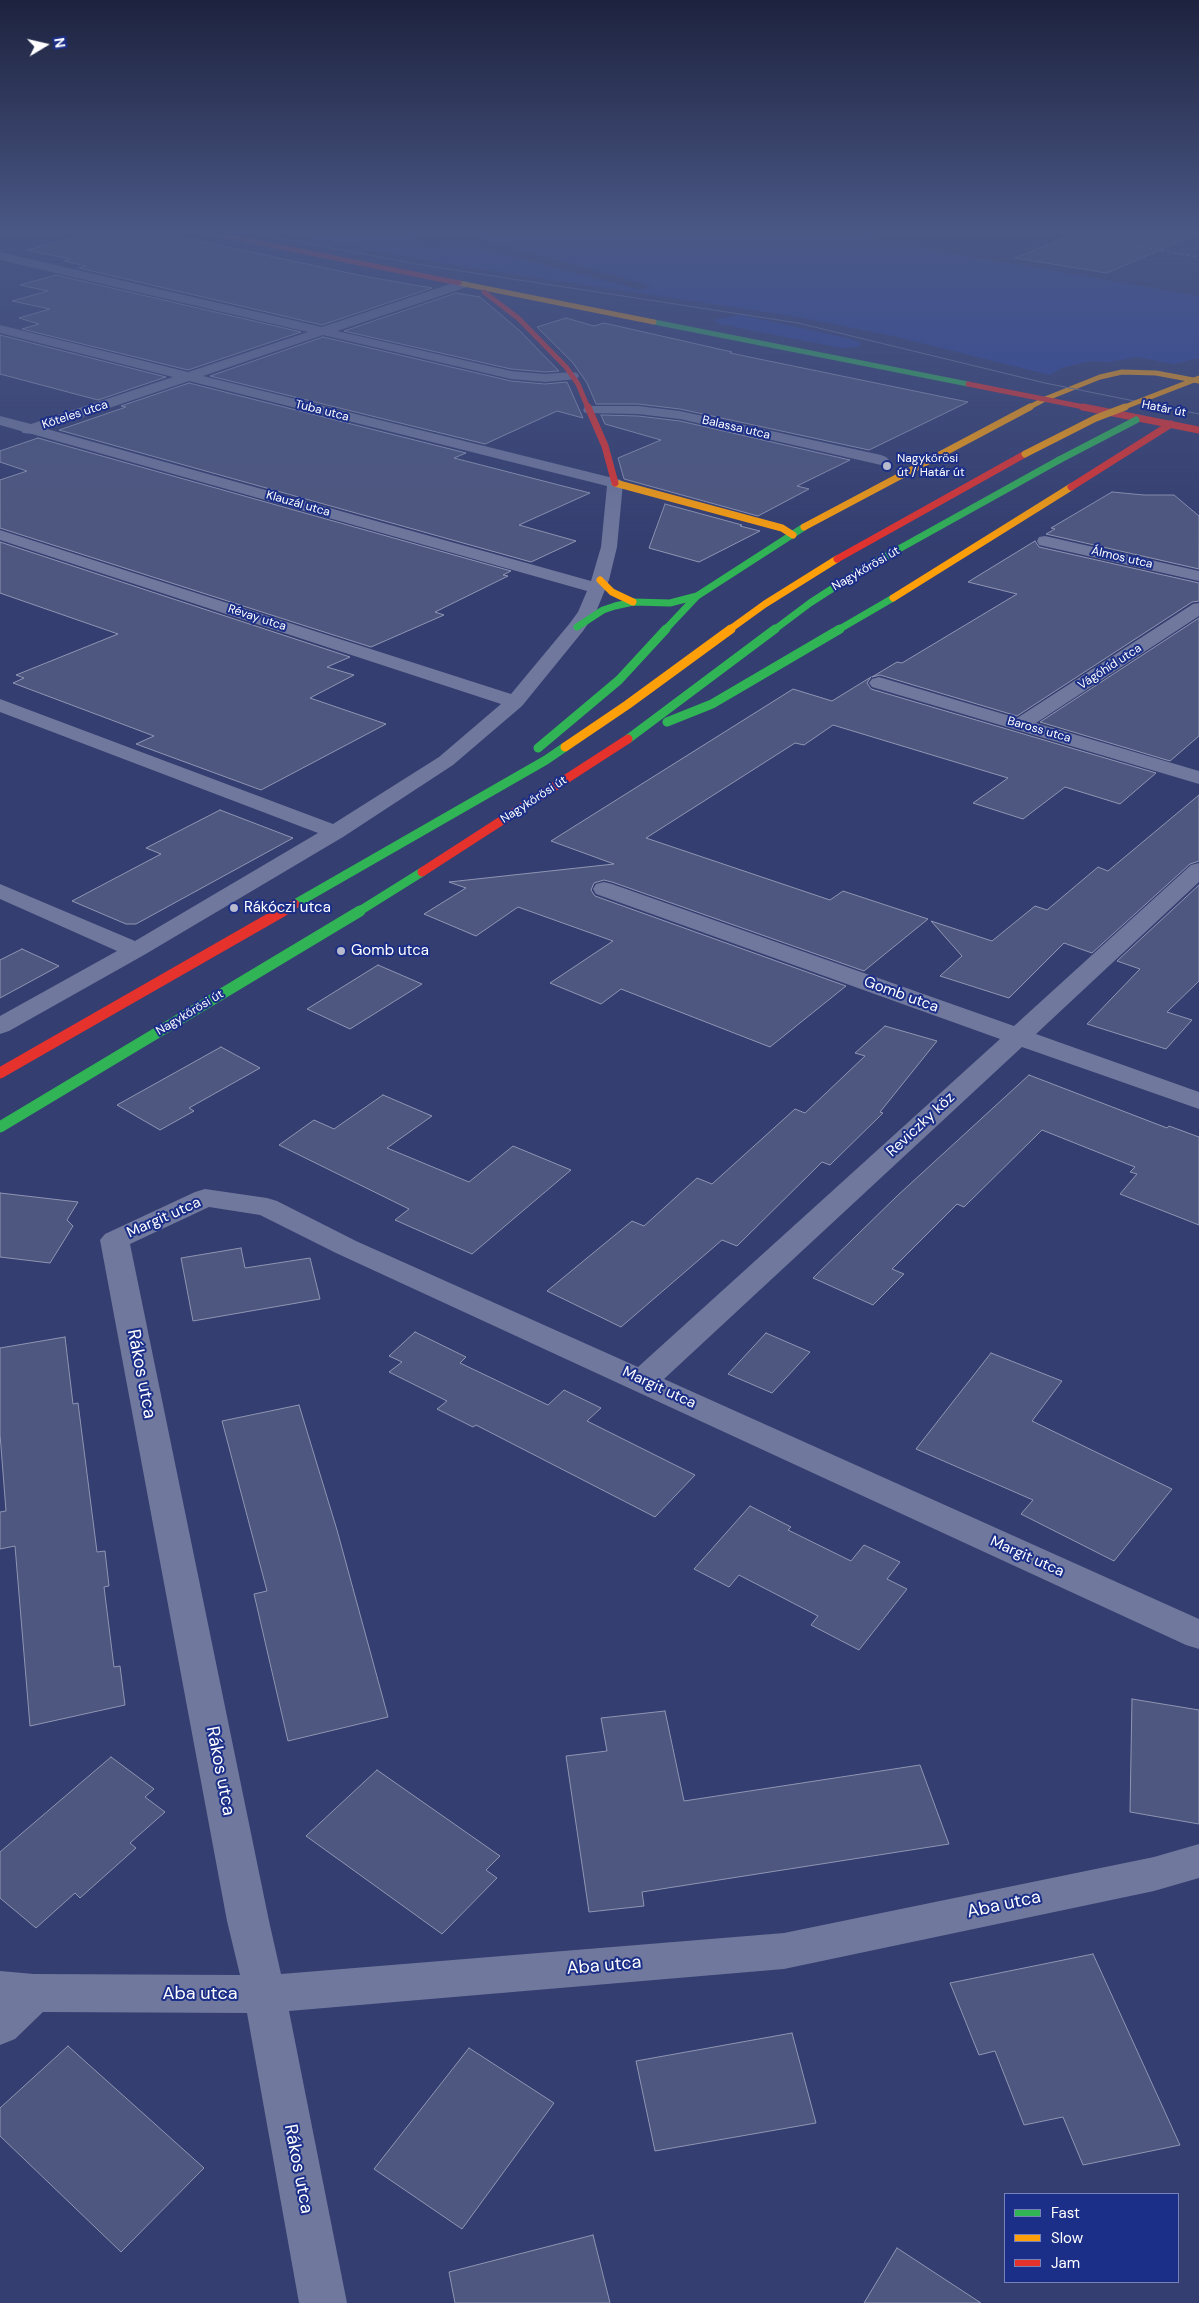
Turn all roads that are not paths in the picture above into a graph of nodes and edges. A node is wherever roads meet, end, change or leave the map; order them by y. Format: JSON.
{"nodes":[{"id":1,"x":42,"y":340,"type":"edge"},
{"id":2,"x":299,"y":340,"type":"edge"},
{"id":3,"x":368,"y":340,"type":"edge"},
{"id":4,"x":539,"y":340,"type":"edge"},
{"id":5,"x":750,"y":340,"type":"edge"},
{"id":6,"x":572,"y":376,"type":"junction"},
{"id":7,"x":187,"y":377,"type":"junction"},
{"id":8,"x":1199,"y":380,"type":"edge"},
{"id":9,"x":1045,"y":398,"type":"junction"},
{"id":10,"x":1163,"y":409,"type":"dead end"},
{"id":11,"x":590,"y":410,"type":"junction"},
{"id":12,"x":1199,"y":418,"type":"edge"},
{"id":13,"x":0,"y":420,"type":"edge"},
{"id":14,"x":1171,"y":424,"type":"junction"},
{"id":15,"x":31,"y":429,"type":"junction"},
{"id":16,"x":1199,"y":430,"type":"edge"},
{"id":17,"x":8,"y":437,"type":"dead end"},
{"id":18,"x":880,"y":460,"type":"dead end"},
{"id":19,"x":615,"y":483,"type":"junction"},
{"id":20,"x":0,"y":535,"type":"edge"},
{"id":21,"x":793,"y":535,"type":"junction"},
{"id":22,"x":1045,"y":541,"type":"dead end"},
{"id":23,"x":1199,"y":576,"type":"edge"},
{"id":24,"x":598,"y":584,"type":"junction"},
{"id":25,"x":697,"y":596,"type":"junction"},
{"id":26,"x":633,"y":602,"type":"junction"},
{"id":27,"x":1199,"y":608,"type":"edge"},
{"id":28,"x":577,"y":627,"type":"junction"},
{"id":29,"x":879,"y":683,"type":"dead end"},
{"id":30,"x":515,"y":702,"type":"junction"},
{"id":31,"x":0,"y":705,"type":"edge"},
{"id":32,"x":1020,"y":725,"type":"junction"},
{"id":33,"x":636,"y":734,"type":"junction"},
{"id":34,"x":1199,"y":778,"type":"edge"},
{"id":35,"x":500,"y":785,"type":"junction"},
{"id":36,"x":335,"y":832,"type":"junction"},
{"id":37,"x":1199,"y":870,"type":"edge"},
{"id":38,"x":604,"y":889,"type":"dead end"},
{"id":39,"x":0,"y":891,"type":"edge"},
{"id":40,"x":136,"y":950,"type":"junction"},
{"id":41,"x":0,"y":1026,"type":"edge"},
{"id":42,"x":1017,"y":1037,"type":"junction"},
{"id":43,"x":0,"y":1073,"type":"edge"},
{"id":44,"x":1199,"y":1100,"type":"edge"},
{"id":45,"x":0,"y":1127,"type":"edge"},
{"id":46,"x":115,"y":1240,"type":"joint"},
{"id":47,"x":643,"y":1381,"type":"junction"},
{"id":48,"x":1199,"y":1635,"type":"edge"},
{"id":49,"x":1199,"y":1861,"type":"edge"},
{"id":50,"x":17,"y":1992,"type":"edge"},
{"id":51,"x":265,"y":1994,"type":"junction"},
{"id":52,"x":0,"y":2025,"type":"edge"},
{"id":53,"x":323,"y":2303,"type":"edge"}],
"edges":[{"from":1,"to":7,"type":"street","name":"Tuba utca"},
{"from":2,"to":7,"type":"street","name":"Köteles utca"},
{"from":3,"to":6,"type":"street"},
{"from":4,"to":6,"type":"main road"},
{"from":5,"to":9,"type":"main road","name":"Határ út"},
{"from":6,"to":11,"type":"main road"},
{"from":7,"to":15,"type":"street","name":"Köteles utca"},
{"from":7,"to":19,"type":"street","name":"Tuba utca"},
{"from":8,"to":9,"type":"main road"},
{"from":8,"to":35,"type":"main road","name":"Nagykőrösi út","bridge":true},
{"from":9,"to":14,"type":"main road","name":"Határ út"},
{"from":9,"to":21,"type":"main road"},
{"from":10,"to":33,"type":"main road","name":"Nagykőrösi út","bridge":true},
{"from":11,"to":18,"type":"street","name":"Balassa utca"},
{"from":11,"to":19,"type":"main road"},
{"from":12,"to":14,"type":"main road"},
{"from":13,"to":15,"type":"street","name":"Klauzál utca"},
{"from":14,"to":16,"type":"main road","name":"Határ út"},
{"from":14,"to":33,"type":"main road"},
{"from":15,"to":17,"type":"street","name":"Köteles utca"},
{"from":15,"to":24,"type":"street","name":"Klauzál utca"},
{"from":19,"to":21,"type":"main road"},
{"from":19,"to":24,"type":"street"},
{"from":20,"to":30,"type":"street","name":"Révay utca"},
{"from":21,"to":25,"type":"main road"},
{"from":22,"to":23,"type":"street","name":"Álmos utca"},
{"from":24,"to":26,"type":"main road"},
{"from":24,"to":28,"type":"street"},
{"from":25,"to":26,"type":"main road"},
{"from":25,"to":35,"type":"main road"},
{"from":26,"to":28,"type":"main road"},
{"from":27,"to":32,"type":"street","name":"Vágóhíd utca"},
{"from":28,"to":30,"type":"street"},
{"from":29,"to":32,"type":"street","name":"Baross utca"},
{"from":30,"to":36,"type":"street"},
{"from":31,"to":36,"type":"street"},
{"from":32,"to":34,"type":"street","name":"Baross utca"},
{"from":33,"to":45,"type":"main road","name":"Nagykőrösi út"},
{"from":35,"to":43,"type":"main road","name":"Nagykőrösi út"},
{"from":36,"to":40,"type":"street"},
{"from":37,"to":42,"type":"street","name":"Reviczky köz"},
{"from":38,"to":42,"type":"street","name":"Gomb utca"},
{"from":39,"to":40,"type":"street"},
{"from":40,"to":41,"type":"street"},
{"from":42,"to":44,"type":"street","name":"Gomb utca"},
{"from":42,"to":47,"type":"street","name":"Reviczky köz"},
{"from":46,"to":47,"type":"street","name":"Margit utca"},
{"from":46,"to":51,"type":"street","name":"Rákos utca"},
{"from":47,"to":48,"type":"street","name":"Margit utca"},
{"from":49,"to":51,"type":"street","name":"Aba utca"},
{"from":50,"to":51,"type":"street","name":"Aba utca"},
{"from":50,"to":52,"type":"street"},
{"from":51,"to":53,"type":"street","name":"Rákos utca"}]}
